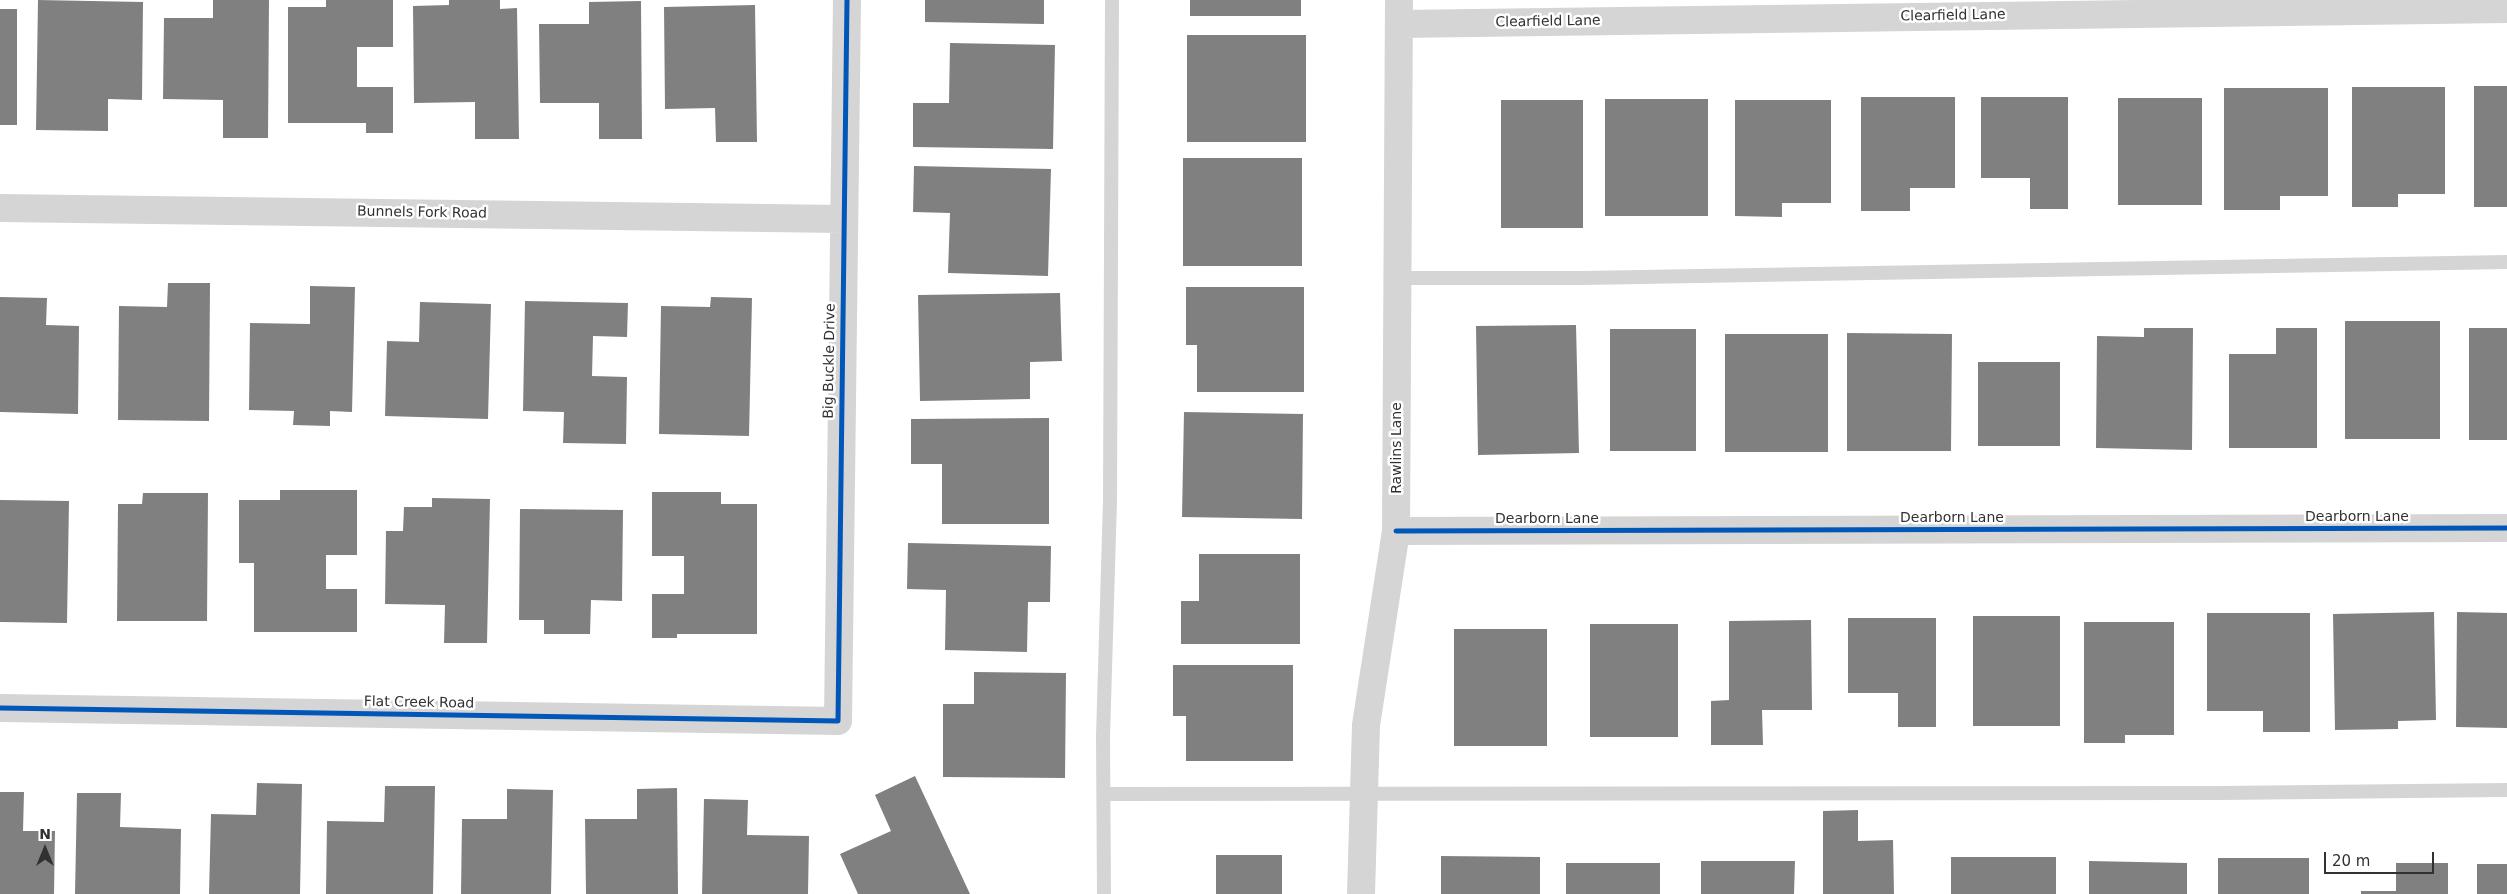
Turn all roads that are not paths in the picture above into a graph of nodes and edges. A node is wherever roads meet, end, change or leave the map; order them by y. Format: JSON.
{"nodes":[{"id":1,"x":847,"y":0,"type":"edge"},
{"id":2,"x":1112,"y":0,"type":"edge"},
{"id":3,"x":2507,"y":9,"type":"edge"},
{"id":4,"x":1399,"y":12,"type":"edge"},
{"id":5,"x":0,"y":208,"type":"edge"},
{"id":6,"x":843,"y":219,"type":"junction"},
{"id":7,"x":2507,"y":262,"type":"edge"},
{"id":8,"x":1397,"y":278,"type":"junction"},
{"id":9,"x":2507,"y":528,"type":"edge"},
{"id":10,"x":1396,"y":531,"type":"junction"},
{"id":11,"x":0,"y":708,"type":"edge"},
{"id":12,"x":838,"y":721,"type":"joint"},
{"id":13,"x":2507,"y":790,"type":"edge"},
{"id":14,"x":1364,"y":793,"type":"junction"},
{"id":15,"x":1104,"y":794,"type":"junction"},
{"id":16,"x":1104,"y":894,"type":"edge"},
{"id":17,"x":1361,"y":894,"type":"edge"}],
"edges":[{"from":1,"to":6,"type":"street","name":"Big Buckle Drive"},
{"from":2,"to":15,"type":"lane"},
{"from":3,"to":4,"type":"street","name":"Clearfield Lane"},
{"from":4,"to":8,"type":"street","name":"Rawlins Lane"},
{"from":5,"to":6,"type":"street","name":"Bunnels Fork Road"},
{"from":6,"to":12,"type":"street","name":"Big Buckle Drive"},
{"from":7,"to":8,"type":"lane"},
{"from":8,"to":10,"type":"street","name":"Rawlins Lane"},
{"from":9,"to":10,"type":"street","name":"Dearborn Lane"},
{"from":10,"to":14,"type":"street","name":"Rawlins Lane"},
{"from":11,"to":12,"type":"street","name":"Flat Creek Road"},
{"from":13,"to":14,"type":"lane"},
{"from":14,"to":15,"type":"lane"},
{"from":14,"to":17,"type":"street","name":"Rawlins Lane"},
{"from":15,"to":16,"type":"lane"}]}
